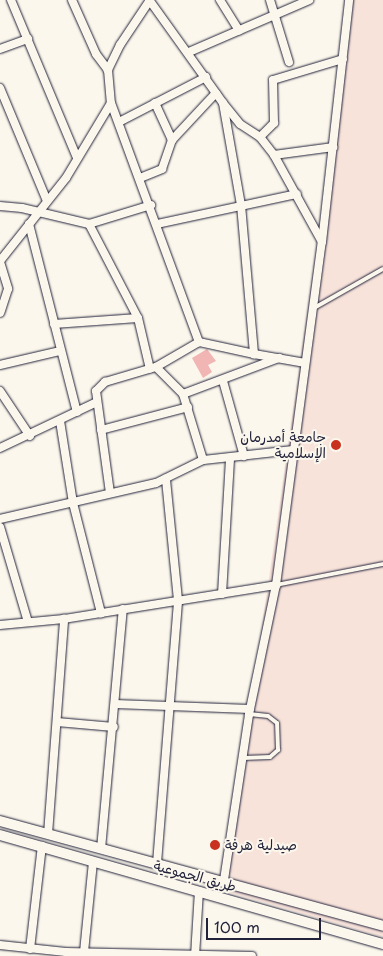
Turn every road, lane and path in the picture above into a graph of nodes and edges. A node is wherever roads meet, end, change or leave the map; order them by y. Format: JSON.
{"nodes":[{"id":1,"x":11,"y":0,"type":"edge"},
{"id":2,"x":72,"y":0,"type":"edge"},
{"id":3,"x":220,"y":0,"type":"edge"},
{"id":4,"x":270,"y":0,"type":"edge"},
{"id":5,"x":310,"y":0,"type":"edge"},
{"id":6,"x":349,"y":0,"type":"edge"},
{"id":7,"x":150,"y":1,"type":"edge"},
{"id":8,"x":273,"y":15,"type":"junction"},
{"id":9,"x":239,"y":30,"type":"junction"},
{"id":10,"x":28,"y":39,"type":"junction"},
{"id":11,"x":0,"y":49,"type":"edge"},
{"id":12,"x":189,"y":52,"type":"junction"},
{"id":13,"x":343,"y":59,"type":"junction"},
{"id":14,"x":289,"y":62,"type":"dead end"},
{"id":15,"x":108,"y":70,"type":"junction"},
{"id":16,"x":206,"y":77,"type":"junction"},
{"id":17,"x":0,"y":88,"type":"edge"},
{"id":18,"x":216,"y":93,"type":"junction"},
{"id":19,"x":111,"y":103,"type":"junction"},
{"id":20,"x":155,"y":103,"type":"junction"},
{"id":21,"x":223,"y":104,"type":"junction"},
{"id":22,"x":118,"y":122,"type":"junction"},
{"id":23,"x":260,"y":137,"type":"junction"},
{"id":24,"x":172,"y":140,"type":"junction"},
{"id":25,"x":333,"y":147,"type":"junction"},
{"id":26,"x":274,"y":155,"type":"junction"},
{"id":27,"x":77,"y":158,"type":"junction"},
{"id":28,"x":140,"y":178,"type":"junction"},
{"id":29,"x":297,"y":194,"type":"junction"},
{"id":30,"x":47,"y":201,"type":"junction"},
{"id":31,"x":151,"y":205,"type":"junction"},
{"id":32,"x":0,"y":206,"type":"edge"},
{"id":33,"x":241,"y":206,"type":"junction"},
{"id":34,"x":38,"y":212,"type":"junction"},
{"id":35,"x":29,"y":224,"type":"junction"},
{"id":36,"x":89,"y":224,"type":"junction"},
{"id":37,"x":157,"y":224,"type":"junction"},
{"id":38,"x":322,"y":242,"type":"junction"},
{"id":39,"x":0,"y":261,"type":"edge"},
{"id":40,"x":383,"y":269,"type":"edge"},
{"id":41,"x":312,"y":309,"type":"junction"},
{"id":42,"x":0,"y":314,"type":"edge"},
{"id":43,"x":138,"y":318,"type":"junction"},
{"id":44,"x":54,"y":324,"type":"junction"},
{"id":45,"x":199,"y":342,"type":"junction"},
{"id":46,"x":60,"y":351,"type":"junction"},
{"id":47,"x":254,"y":354,"type":"junction"},
{"id":48,"x":279,"y":358,"type":"junction"},
{"id":49,"x":305,"y":363,"type":"junction"},
{"id":50,"x":0,"y":365,"type":"edge"},
{"id":51,"x":153,"y":368,"type":"junction"},
{"id":52,"x":223,"y":381,"type":"junction"},
{"id":53,"x":0,"y":392,"type":"edge"},
{"id":54,"x":183,"y":394,"type":"junction"},
{"id":55,"x":97,"y":402,"type":"junction"},
{"id":56,"x":188,"y":407,"type":"junction"},
{"id":57,"x":77,"y":412,"type":"junction"},
{"id":58,"x":60,"y":421,"type":"junction"},
{"id":59,"x":101,"y":430,"type":"junction"},
{"id":60,"x":30,"y":436,"type":"junction"},
{"id":61,"x":0,"y":448,"type":"edge"},
{"id":62,"x":293,"y":450,"type":"junction"},
{"id":63,"x":244,"y":456,"type":"junction"},
{"id":64,"x":230,"y":458,"type":"junction"},
{"id":65,"x":203,"y":460,"type":"junction"},
{"id":66,"x":166,"y":479,"type":"junction"},
{"id":67,"x":110,"y":494,"type":"junction"},
{"id":68,"x":73,"y":503,"type":"junction"},
{"id":69,"x":0,"y":519,"type":"edge"},
{"id":70,"x":0,"y":527,"type":"edge"},
{"id":71,"x":383,"y":564,"type":"edge"},
{"id":72,"x":276,"y":585,"type":"junction"},
{"id":73,"x":222,"y":594,"type":"junction"},
{"id":74,"x":178,"y":600,"type":"junction"},
{"id":75,"x":123,"y":609,"type":"junction"},
{"id":76,"x":101,"y":613,"type":"junction"},
{"id":77,"x":64,"y":619,"type":"junction"},
{"id":78,"x":28,"y":622,"type":"junction"},
{"id":79,"x":0,"y":625,"type":"edge"},
{"id":80,"x":116,"y":704,"type":"junction"},
{"id":81,"x":171,"y":708,"type":"junction"},
{"id":82,"x":250,"y":712,"type":"junction"},
{"id":83,"x":57,"y":722,"type":"junction"},
{"id":84,"x":114,"y":727,"type":"junction"},
{"id":85,"x":243,"y":758,"type":"junction"},
{"id":86,"x":0,"y":821,"type":"edge"},
{"id":87,"x":48,"y":834,"type":"junction"},
{"id":88,"x":0,"y":835,"type":"edge"},
{"id":89,"x":42,"y":846,"type":"junction"},
{"id":90,"x":101,"y":849,"type":"junction"},
{"id":91,"x":93,"y":862,"type":"junction"},
{"id":92,"x":157,"y":863,"type":"junction"},
{"id":93,"x":224,"y":880,"type":"junction"},
{"id":94,"x":199,"y":891,"type":"junction"},
{"id":95,"x":383,"y":926,"type":"edge"},
{"id":96,"x":383,"y":944,"type":"edge"},
{"id":97,"x":0,"y":945,"type":"edge"},
{"id":98,"x":26,"y":951,"type":"edge"},
{"id":99,"x":84,"y":952,"type":"junction"},
{"id":100,"x":67,"y":954,"type":"edge"},
{"id":101,"x":108,"y":954,"type":"edge"},
{"id":102,"x":195,"y":955,"type":"edge"},
{"id":103,"x":237,"y":956,"type":"edge"},
{"id":104,"x":252,"y":956,"type":"edge"}],
"edges":[{"from":1,"to":10,"type":"street"},
{"from":2,"to":15,"type":"street"},
{"from":3,"to":9,"type":"street"},
{"from":4,"to":8,"type":"street"},
{"from":5,"to":8,"type":"street"},
{"from":6,"to":13,"type":"street"},
{"from":7,"to":12,"type":"street"},
{"from":7,"to":15,"type":"street"},
{"from":8,"to":9,"type":"street"},
{"from":8,"to":14,"type":"street"},
{"from":9,"to":12,"type":"street"},
{"from":10,"to":11,"type":"street"},
{"from":10,"to":27,"type":"street"},
{"from":12,"to":16,"type":"street"},
{"from":13,"to":23,"type":"street"},
{"from":13,"to":25,"type":"street"},
{"from":15,"to":19,"type":"street"},
{"from":16,"to":18,"type":"street"},
{"from":16,"to":20,"type":"street"},
{"from":17,"to":30,"type":"street"},
{"from":18,"to":21,"type":"street"},
{"from":18,"to":24,"type":"street"},
{"from":19,"to":22,"type":"street"},
{"from":19,"to":27,"type":"street"},
{"from":20,"to":22,"type":"street"},
{"from":20,"to":24,"type":"street"},
{"from":21,"to":23,"type":"street"},
{"from":21,"to":33,"type":"street"},
{"from":22,"to":28,"type":"street"},
{"from":23,"to":26,"type":"street"},
{"from":24,"to":28,"type":"street"},
{"from":25,"to":26,"type":"street"},
{"from":25,"to":38,"type":"street"},
{"from":26,"to":29,"type":"street"},
{"from":27,"to":30,"type":"street"},
{"from":28,"to":31,"type":"street"},
{"from":29,"to":33,"type":"street"},
{"from":29,"to":38,"type":"street"},
{"from":30,"to":34,"type":"street"},
{"from":31,"to":36,"type":"street"},
{"from":31,"to":37,"type":"street"},
{"from":32,"to":34,"type":"street"},
{"from":33,"to":37,"type":"street"},
{"from":33,"to":47,"type":"street"},
{"from":34,"to":35,"type":"street"},
{"from":34,"to":36,"type":"street"},
{"from":35,"to":39,"type":"street"},
{"from":35,"to":44,"type":"street"},
{"from":36,"to":43,"type":"street"},
{"from":37,"to":45,"type":"street"},
{"from":38,"to":41,"type":"street"},
{"from":39,"to":42,"type":"street"},
{"from":40,"to":41,"type":"lane"},
{"from":41,"to":49,"type":"street"},
{"from":43,"to":44,"type":"street"},
{"from":43,"to":51,"type":"street"},
{"from":44,"to":46,"type":"street"},
{"from":45,"to":47,"type":"street"},
{"from":45,"to":51,"type":"street"},
{"from":46,"to":50,"type":"street"},
{"from":46,"to":57,"type":"street"},
{"from":47,"to":48,"type":"street"},
{"from":48,"to":49,"type":"street"},
{"from":48,"to":52,"type":"street"},
{"from":49,"to":62,"type":"street"},
{"from":51,"to":54,"type":"street"},
{"from":51,"to":55,"type":"street"},
{"from":52,"to":54,"type":"street"},
{"from":52,"to":63,"type":"street"},
{"from":53,"to":60,"type":"street"},
{"from":54,"to":56,"type":"street"},
{"from":55,"to":57,"type":"street"},
{"from":55,"to":59,"type":"street"},
{"from":56,"to":59,"type":"street"},
{"from":56,"to":65,"type":"street"},
{"from":57,"to":58,"type":"street"},
{"from":58,"to":60,"type":"street"},
{"from":58,"to":68,"type":"street"},
{"from":59,"to":67,"type":"street"},
{"from":60,"to":61,"type":"street"},
{"from":62,"to":63,"type":"street"},
{"from":62,"to":72,"type":"street"},
{"from":63,"to":64,"type":"street"},
{"from":64,"to":65,"type":"street"},
{"from":64,"to":73,"type":"street"},
{"from":65,"to":66,"type":"street"},
{"from":66,"to":67,"type":"street"},
{"from":66,"to":74,"type":"street"},
{"from":67,"to":68,"type":"street"},
{"from":68,"to":69,"type":"street"},
{"from":68,"to":76,"type":"street"},
{"from":70,"to":78,"type":"street"},
{"from":71,"to":72,"type":"lane"},
{"from":72,"to":73,"type":"street"},
{"from":72,"to":82,"type":"street"},
{"from":73,"to":74,"type":"street"},
{"from":74,"to":75,"type":"street"},
{"from":74,"to":81,"type":"street"},
{"from":75,"to":76,"type":"street"},
{"from":75,"to":80,"type":"street"},
{"from":76,"to":77,"type":"street"},
{"from":77,"to":78,"type":"street"},
{"from":77,"to":83,"type":"street"},
{"from":78,"to":79,"type":"street"},
{"from":80,"to":81,"type":"street"},
{"from":80,"to":84,"type":"street"},
{"from":81,"to":82,"type":"street"},
{"from":81,"to":92,"type":"street"},
{"from":82,"to":85,"type":"street"},
{"from":82,"to":85,"type":"lane"},
{"from":83,"to":84,"type":"street"},
{"from":83,"to":87,"type":"street"},
{"from":84,"to":90,"type":"street"},
{"from":85,"to":93,"type":"street"},
{"from":86,"to":87,"type":"main road","name":"طريق الجموعية"},
{"from":87,"to":90,"type":"main road","name":"طريق الجموعية"},
{"from":88,"to":89,"type":"main road","name":"طريق الجموعية"},
{"from":89,"to":91,"type":"main road","name":"طريق الجموعية"},
{"from":89,"to":98,"type":"street"},
{"from":90,"to":92,"type":"main road","name":"طريق الجموعية"},
{"from":91,"to":94,"type":"main road","name":"طريق الجموعية"},
{"from":91,"to":99,"type":"street"},
{"from":92,"to":93,"type":"main road","name":"طريق الجموعية"},
{"from":93,"to":95,"type":"main road","name":"طريق الجموعية"},
{"from":94,"to":96,"type":"main road","name":"طريق الجموعية"},
{"from":94,"to":102,"type":"street"},
{"from":97,"to":98,"type":"street"},
{"from":98,"to":100,"type":"street"},
{"from":99,"to":100,"type":"street"},
{"from":99,"to":101,"type":"street"},
{"from":101,"to":102,"type":"street"},
{"from":102,"to":103,"type":"street"},
{"from":103,"to":104,"type":"street"}]}
